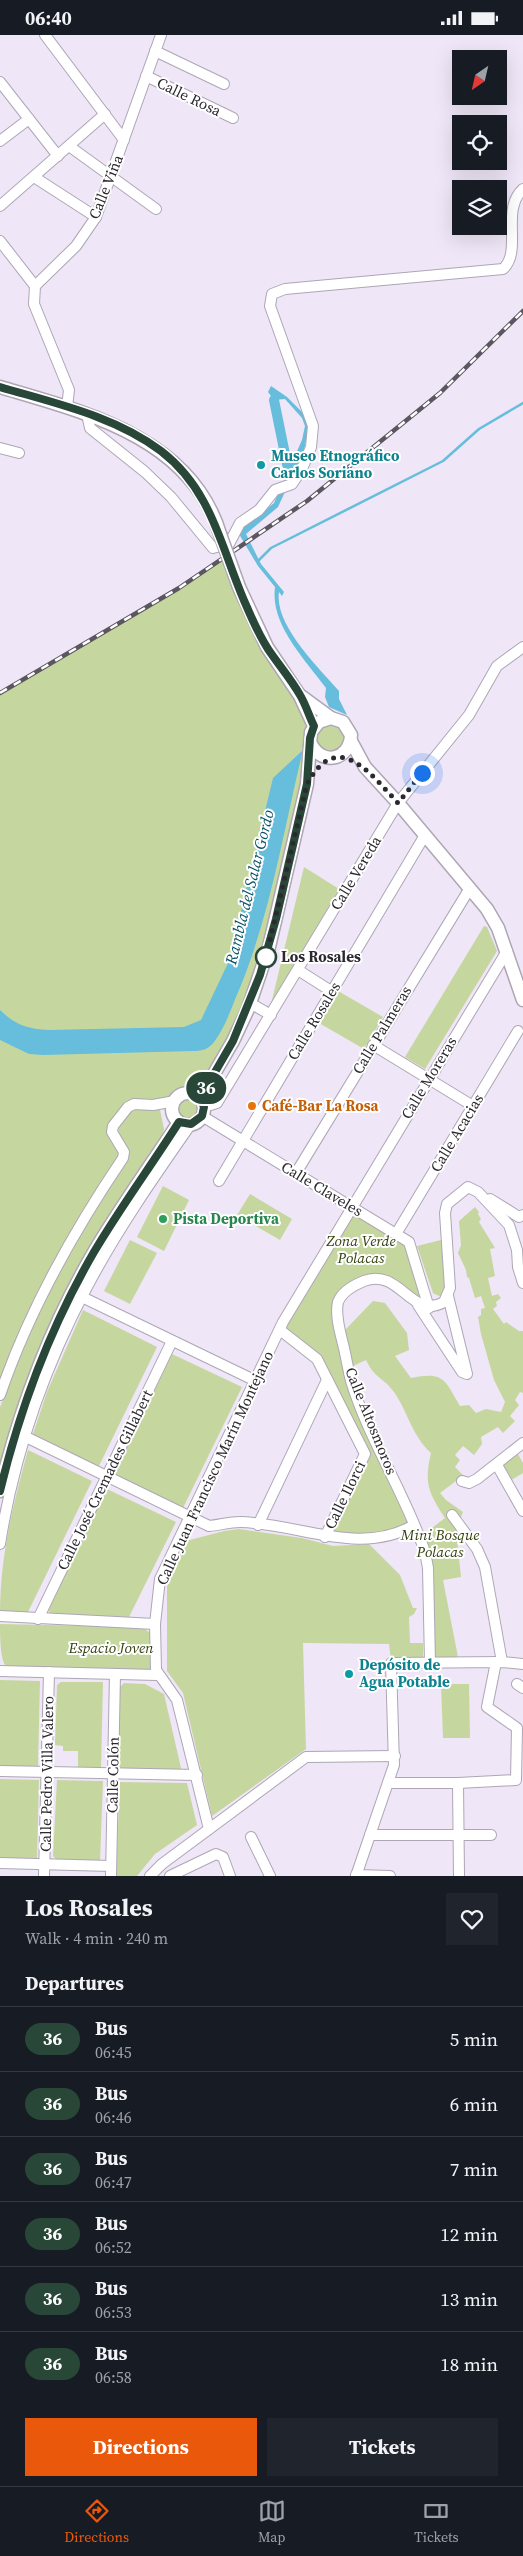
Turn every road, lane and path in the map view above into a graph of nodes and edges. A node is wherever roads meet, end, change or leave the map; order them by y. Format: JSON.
{"nodes":[{"id":1,"x":45,"y":35,"type":"edge"},
{"id":2,"x":161,"y":35,"type":"edge"},
{"id":3,"x":155,"y":51,"type":"junction"},
{"id":4,"x":146,"y":76,"type":"junction"},
{"id":5,"x":0,"y":82,"type":"edge"},
{"id":6,"x":224,"y":83,"type":"dead end"},
{"id":7,"x":105,"y":114,"type":"junction"},
{"id":8,"x":233,"y":118,"type":"dead end"},
{"id":9,"x":29,"y":119,"type":"junction"},
{"id":10,"x":124,"y":140,"type":"junction"},
{"id":11,"x":0,"y":141,"type":"edge"},
{"id":12,"x":69,"y":146,"type":"junction"},
{"id":13,"x":58,"y":155,"type":"junction"},
{"id":14,"x":112,"y":176,"type":"junction"},
{"id":15,"x":34,"y":177,"type":"junction"},
{"id":16,"x":523,"y":189,"type":"edge"},
{"id":17,"x":0,"y":206,"type":"edge"},
{"id":18,"x":156,"y":209,"type":"dead end"},
{"id":19,"x":96,"y":217,"type":"junction"},
{"id":20,"x":0,"y":241,"type":"edge"},
{"id":21,"x":35,"y":286,"type":"junction"},
{"id":22,"x":0,"y":387,"type":"edge"},
{"id":23,"x":67,"y":407,"type":"junction"},
{"id":24,"x":87,"y":414,"type":"junction"},
{"id":25,"x":0,"y":448,"type":"edge"},
{"id":26,"x":19,"y":453,"type":"dead end"},
{"id":27,"x":523,"y":647,"type":"edge"},
{"id":28,"x":300,"y":695,"type":"junction"},
{"id":29,"x":331,"y":718,"type":"junction"},
{"id":30,"x":314,"y":726,"type":"junction"},
{"id":31,"x":351,"y":741,"type":"junction"},
{"id":32,"x":311,"y":745,"type":"junction"},
{"id":33,"x":334,"y":757,"type":"junction"},
{"id":34,"x":365,"y":767,"type":"junction"},
{"id":35,"x":307,"y":784,"type":"junction"},
{"id":36,"x":398,"y":803,"type":"junction"},
{"id":37,"x":425,"y":835,"type":"junction"},
{"id":38,"x":470,"y":888,"type":"junction"},
{"id":39,"x":506,"y":951,"type":"junction"},
{"id":40,"x":298,"y":971,"type":"junction"},
{"id":41,"x":331,"y":991,"type":"junction"},
{"id":42,"x":523,"y":1000,"type":"edge"},
{"id":43,"x":250,"y":1003,"type":"junction"},
{"id":44,"x":271,"y":1015,"type":"junction"},
{"id":45,"x":518,"y":1031,"type":"dead end"},
{"id":46,"x":373,"y":1045,"type":"junction"},
{"id":47,"x":428,"y":1079,"type":"junction"},
{"id":48,"x":175,"y":1101,"type":"junction"},
{"id":49,"x":473,"y":1106,"type":"junction"},
{"id":50,"x":202,"y":1107,"type":"junction"},
{"id":51,"x":185,"y":1123,"type":"junction"},
{"id":52,"x":242,"y":1141,"type":"junction"},
{"id":53,"x":296,"y":1173,"type":"junction"},
{"id":54,"x":219,"y":1181,"type":"dead end"},
{"id":55,"x":478,"y":1192,"type":"junction"},
{"id":56,"x":351,"y":1206,"type":"junction"},
{"id":57,"x":523,"y":1215,"type":"edge"},
{"id":58,"x":396,"y":1234,"type":"junction"},
{"id":59,"x":523,"y":1283,"type":"edge"},
{"id":60,"x":82,"y":1297,"type":"junction"},
{"id":61,"x":448,"y":1297,"type":"junction"},
{"id":62,"x":418,"y":1305,"type":"junction"},
{"id":63,"x":429,"y":1307,"type":"junction"},
{"id":64,"x":280,"y":1330,"type":"junction"},
{"id":65,"x":172,"y":1341,"type":"junction"},
{"id":66,"x":256,"y":1381,"type":"junction"},
{"id":67,"x":327,"y":1381,"type":"junction"},
{"id":68,"x":0,"y":1395,"type":"edge"},
{"id":69,"x":26,"y":1437,"type":"junction"},
{"id":70,"x":523,"y":1443,"type":"edge"},
{"id":71,"x":497,"y":1465,"type":"junction"},
{"id":72,"x":106,"y":1476,"type":"junction"},
{"id":73,"x":462,"y":1481,"type":"dead end"},
{"id":74,"x":0,"y":1491,"type":"edge"},
{"id":75,"x":523,"y":1509,"type":"edge"},
{"id":76,"x":452,"y":1515,"type":"dead end"},
{"id":77,"x":190,"y":1518,"type":"junction"},
{"id":78,"x":258,"y":1525,"type":"junction"},
{"id":79,"x":414,"y":1525,"type":"junction"},
{"id":80,"x":324,"y":1537,"type":"junction"},
{"id":81,"x":0,"y":1544,"type":"edge"},
{"id":82,"x":0,"y":1616,"type":"edge"},
{"id":83,"x":38,"y":1619,"type":"junction"},
{"id":84,"x":155,"y":1624,"type":"junction"},
{"id":85,"x":499,"y":1662,"type":"junction"},
{"id":86,"x":430,"y":1663,"type":"junction"},
{"id":87,"x":523,"y":1664,"type":"edge"},
{"id":88,"x":0,"y":1671,"type":"edge"},
{"id":89,"x":49,"y":1673,"type":"junction"},
{"id":90,"x":115,"y":1674,"type":"junction"},
{"id":91,"x":157,"y":1675,"type":"junction"},
{"id":92,"x":520,"y":1730,"type":"edge"},
{"id":93,"x":394,"y":1756,"type":"junction"},
{"id":94,"x":0,"y":1771,"type":"edge"},
{"id":95,"x":47,"y":1772,"type":"junction"},
{"id":96,"x":114,"y":1773,"type":"junction"},
{"id":97,"x":196,"y":1775,"type":"junction"},
{"id":98,"x":388,"y":1783,"type":"junction"},
{"id":99,"x":458,"y":1783,"type":"junction"},
{"id":100,"x":209,"y":1829,"type":"junction"},
{"id":101,"x":370,"y":1835,"type":"junction"},
{"id":102,"x":458,"y":1835,"type":"junction"},
{"id":103,"x":491,"y":1835,"type":"dead end"},
{"id":104,"x":251,"y":1837,"type":"dead end"},
{"id":105,"x":0,"y":1863,"type":"edge"},
{"id":106,"x":162,"y":1863,"type":"junction"},
{"id":107,"x":44,"y":1865,"type":"junction"},
{"id":108,"x":111,"y":1871,"type":"edge"},
{"id":109,"x":44,"y":1876,"type":"edge"},
{"id":110,"x":150,"y":1876,"type":"edge"},
{"id":111,"x":169,"y":1876,"type":"edge"},
{"id":112,"x":230,"y":1876,"type":"edge"},
{"id":113,"x":270,"y":1876,"type":"edge"},
{"id":114,"x":356,"y":1876,"type":"edge"},
{"id":115,"x":390,"y":1876,"type":"edge"},
{"id":116,"x":459,"y":1876,"type":"edge"}],
"edges":[{"from":1,"to":7,"type":"street"},
{"from":2,"to":3,"type":"street","name":"Calle Viña"},
{"from":3,"to":4,"type":"street","name":"Calle Viña"},
{"from":3,"to":6,"type":"street"},
{"from":4,"to":8,"type":"street","name":"Calle Rosa"},
{"from":4,"to":10,"type":"street","name":"Calle Viña"},
{"from":5,"to":9,"type":"street"},
{"from":7,"to":10,"type":"street"},
{"from":7,"to":12,"type":"street"},
{"from":9,"to":11,"type":"street"},
{"from":9,"to":13,"type":"street"},
{"from":10,"to":14,"type":"street","name":"Calle Viña"},
{"from":12,"to":13,"type":"street"},
{"from":12,"to":14,"type":"street"},
{"from":13,"to":15,"type":"street"},
{"from":14,"to":18,"type":"street"},
{"from":14,"to":19,"type":"street","name":"Calle Viña"},
{"from":15,"to":17,"type":"street"},
{"from":15,"to":19,"type":"street"},
{"from":16,"to":24,"type":"street"},
{"from":19,"to":21,"type":"street","name":"Calle Viña"},
{"from":20,"to":21,"type":"street"},
{"from":21,"to":23,"type":"street"},
{"from":22,"to":23,"type":"main road"},
{"from":23,"to":24,"type":"main road"},
{"from":24,"to":28,"type":"main road","bridge":true},
{"from":25,"to":26,"type":"street"},
{"from":27,"to":36,"type":"street","name":"Calle Vereda"},
{"from":28,"to":29,"type":"main road"},
{"from":28,"to":30,"type":"main road"},
{"from":29,"to":30,"type":"main road"},
{"from":29,"to":31,"type":"main road"},
{"from":30,"to":32,"type":"main road"},
{"from":31,"to":33,"type":"main road"},
{"from":31,"to":34,"type":"main road"},
{"from":32,"to":33,"type":"main road"},
{"from":32,"to":35,"type":"main road"},
{"from":33,"to":34,"type":"main road"},
{"from":33,"to":35,"type":"main road"},
{"from":34,"to":36,"type":"main road"},
{"from":35,"to":43,"type":"main road"},
{"from":36,"to":37,"type":"main road"},
{"from":36,"to":40,"type":"street","name":"Calle Vereda"},
{"from":37,"to":38,"type":"main road"},
{"from":37,"to":41,"type":"street","name":"Calle Rosales"},
{"from":38,"to":39,"type":"main road"},
{"from":38,"to":46,"type":"street","name":"Calle Palmeras"},
{"from":39,"to":42,"type":"main road"},
{"from":39,"to":47,"type":"street","name":"Calle Moreras"},
{"from":40,"to":41,"type":"street"},
{"from":40,"to":44,"type":"street","name":"Calle Vereda"},
{"from":41,"to":52,"type":"street","name":"Calle Rosales"},
{"from":43,"to":44,"type":"street"},
{"from":43,"to":50,"type":"main road"},
{"from":44,"to":50,"type":"street","name":"Calle Vereda"},
{"from":45,"to":49,"type":"street","name":"Calle Acacias"},
{"from":46,"to":47,"type":"street"},
{"from":46,"to":53,"type":"street","name":"Calle Palmeras"},
{"from":47,"to":49,"type":"street"},
{"from":47,"to":56,"type":"street","name":"Calle Moreras"},
{"from":48,"to":50,"type":"main road"},
{"from":48,"to":51,"type":"main road"},
{"from":48,"to":68,"type":"street"},
{"from":49,"to":58,"type":"street","name":"Calle Acacias"},
{"from":50,"to":51,"type":"main road"},
{"from":50,"to":52,"type":"street","name":"Calle Claveles"},
{"from":51,"to":60,"type":"street"},
{"from":51,"to":74,"type":"main road"},
{"from":52,"to":53,"type":"street","name":"Calle Claveles"},
{"from":52,"to":54,"type":"street","name":"Calle Rosales"},
{"from":53,"to":56,"type":"street","name":"Calle Claveles"},
{"from":55,"to":57,"type":"street"},
{"from":55,"to":59,"type":"street"},
{"from":55,"to":61,"type":"street"},
{"from":56,"to":58,"type":"street","name":"Calle Claveles"},
{"from":56,"to":64,"type":"street","name":"Calle Juan Francisco Marín Montejano"},
{"from":58,"to":63,"type":"street","name":"Calle Claveles"},
{"from":60,"to":65,"type":"street"},
{"from":60,"to":69,"type":"street"},
{"from":61,"to":62,"type":"street"},
{"from":61,"to":63,"type":"street"},
{"from":62,"to":63,"type":"street"},
{"from":62,"to":79,"type":"street","name":"Calle Altosmoros"},
{"from":64,"to":66,"type":"street","name":"Calle Juan Francisco Marín Montejano"},
{"from":64,"to":67,"type":"street"},
{"from":65,"to":66,"type":"street"},
{"from":65,"to":72,"type":"street","name":"Calle José Cremades Gillabert"},
{"from":66,"to":77,"type":"street","name":"Calle Juan Francisco Marín Montejano"},
{"from":67,"to":78,"type":"street"},
{"from":67,"to":80,"type":"street","name":"Calle Ilorci"},
{"from":69,"to":72,"type":"street"},
{"from":69,"to":81,"type":"street"},
{"from":70,"to":71,"type":"street"},
{"from":71,"to":73,"type":"street"},
{"from":71,"to":75,"type":"street"},
{"from":72,"to":77,"type":"street"},
{"from":72,"to":83,"type":"street","name":"Calle José Cremades Gillabert"},
{"from":76,"to":85,"type":"street"},
{"from":77,"to":78,"type":"street"},
{"from":77,"to":84,"type":"street","name":"Calle Juan Francisco Marín Montejano"},
{"from":78,"to":80,"type":"street"},
{"from":79,"to":80,"type":"street"},
{"from":79,"to":86,"type":"street","name":"Calle Altosmoros"},
{"from":82,"to":83,"type":"street"},
{"from":83,"to":84,"type":"street"},
{"from":84,"to":91,"type":"street","name":"Calle Juan Francisco Marín Montejano"},
{"from":85,"to":86,"type":"street"},
{"from":85,"to":87,"type":"street"},
{"from":85,"to":92,"type":"street"},
{"from":86,"to":93,"type":"street"},
{"from":88,"to":89,"type":"street"},
{"from":89,"to":90,"type":"street"},
{"from":89,"to":95,"type":"street","name":"Calle Pedro Villa Valero"},
{"from":90,"to":91,"type":"street"},
{"from":90,"to":96,"type":"street","name":"Calle Colón"},
{"from":91,"to":97,"type":"street"},
{"from":92,"to":99,"type":"street"},
{"from":93,"to":98,"type":"street"},
{"from":93,"to":100,"type":"street"},
{"from":94,"to":95,"type":"street"},
{"from":95,"to":96,"type":"street"},
{"from":95,"to":107,"type":"street","name":"Calle Pedro Villa Valero"},
{"from":96,"to":97,"type":"street"},
{"from":96,"to":108,"type":"street","name":"Calle Colón"},
{"from":97,"to":100,"type":"street"},
{"from":98,"to":99,"type":"street"},
{"from":98,"to":101,"type":"street"},
{"from":99,"to":102,"type":"street"},
{"from":100,"to":106,"type":"street"},
{"from":101,"to":102,"type":"street"},
{"from":101,"to":114,"type":"street"},
{"from":102,"to":103,"type":"street"},
{"from":102,"to":116,"type":"street"},
{"from":104,"to":113,"type":"street"},
{"from":105,"to":107,"type":"street"},
{"from":106,"to":110,"type":"street"},
{"from":106,"to":111,"type":"street"},
{"from":107,"to":108,"type":"street"},
{"from":107,"to":109,"type":"street","name":"Calle Pedro Villa Valero"},
{"from":111,"to":112,"type":"street"},
{"from":114,"to":115,"type":"street"}]}
